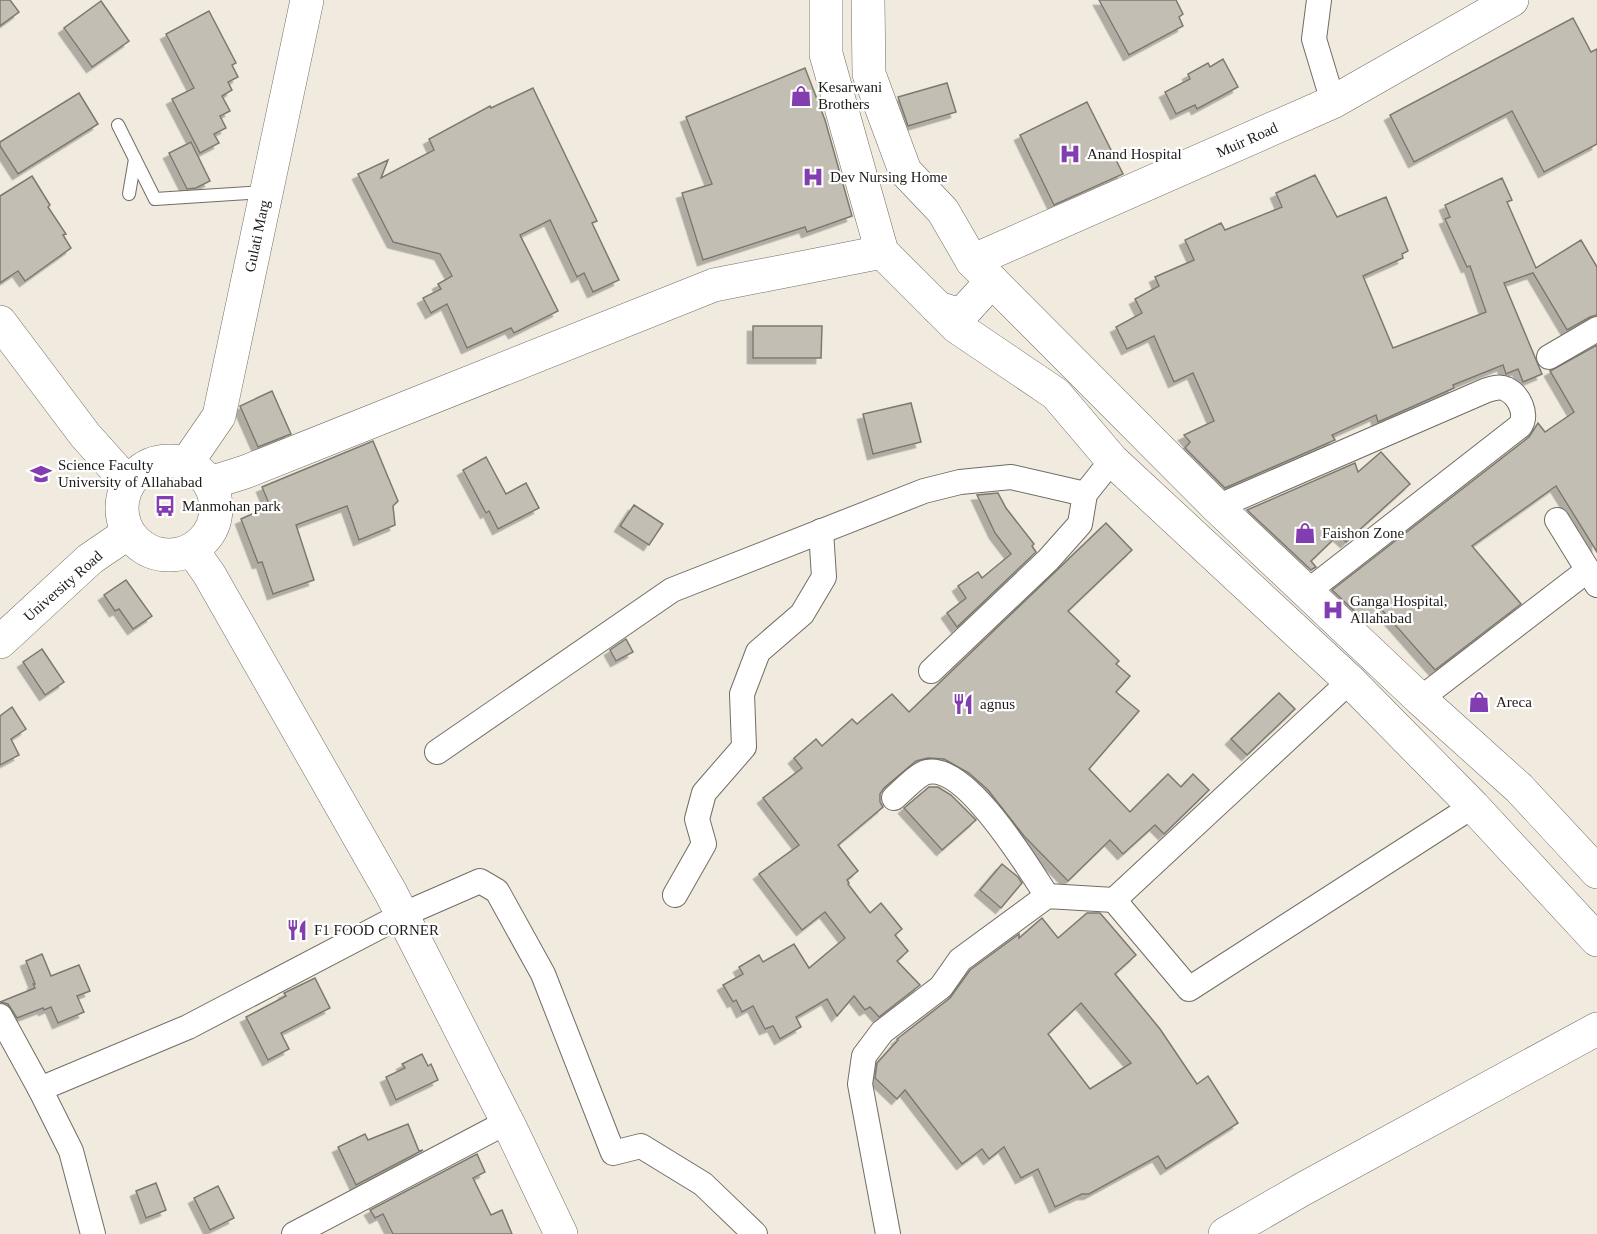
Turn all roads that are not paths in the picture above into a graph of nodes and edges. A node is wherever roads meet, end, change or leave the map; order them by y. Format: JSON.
{"nodes":[{"id":1,"x":307,"y":0,"type":"edge"},
{"id":2,"x":826,"y":0,"type":"edge"},
{"id":3,"x":868,"y":0,"type":"edge"},
{"id":4,"x":1319,"y":0,"type":"edge"},
{"id":5,"x":1512,"y":0,"type":"edge"},
{"id":6,"x":1333,"y":102,"type":"junction"},
{"id":7,"x":118,"y":125,"type":"dead end"},
{"id":8,"x":135,"y":159,"type":"junction"},
{"id":9,"x":266,"y":191,"type":"junction"},
{"id":10,"x":925,"y":192,"type":"junction"},
{"id":11,"x":129,"y":194,"type":"dead end"},
{"id":12,"x":879,"y":242,"type":"junction"},
{"id":13,"x":982,"y":271,"type":"junction"},
{"id":14,"x":938,"y":308,"type":"junction"},
{"id":15,"x":0,"y":322,"type":"edge"},
{"id":16,"x":1597,"y":328,"type":"edge"},
{"id":17,"x":1549,"y":357,"type":"dead end"},
{"id":18,"x":1112,"y":460,"type":"junction"},
{"id":19,"x":198,"y":473,"type":"junction"},
{"id":20,"x":128,"y":483,"type":"junction"},
{"id":21,"x":1085,"y":494,"type":"junction"},
{"id":22,"x":1217,"y":507,"type":"junction"},
{"id":23,"x":1557,"y":520,"type":"dead end"},
{"id":24,"x":821,"y":531,"type":"junction"},
{"id":25,"x":128,"y":532,"type":"junction"},
{"id":26,"x":192,"y":550,"type":"junction"},
{"id":27,"x":1593,"y":578,"type":"edge"},
{"id":28,"x":1307,"y":592,"type":"junction"},
{"id":29,"x":0,"y":642,"type":"edge"},
{"id":30,"x":931,"y":671,"type":"dead end"},
{"id":31,"x":1350,"y":681,"type":"junction"},
{"id":32,"x":1420,"y":699,"type":"junction"},
{"id":33,"x":437,"y":752,"type":"dead end"},
{"id":34,"x":894,"y":798,"type":"dead end"},
{"id":35,"x":1473,"y":806,"type":"junction"},
{"id":36,"x":1597,"y":872,"type":"edge"},
{"id":37,"x":675,"y":895,"type":"dead end"},
{"id":38,"x":1047,"y":896,"type":"junction"},
{"id":39,"x":1114,"y":900,"type":"junction"},
{"id":40,"x":402,"y":915,"type":"junction"},
{"id":41,"x":1597,"y":940,"type":"edge"},
{"id":42,"x":0,"y":1016,"type":"edge"},
{"id":43,"x":1597,"y":1029,"type":"edge"},
{"id":44,"x":40,"y":1089,"type":"junction"},
{"id":45,"x":507,"y":1122,"type":"junction"},
{"id":46,"x":93,"y":1234,"type":"edge"},
{"id":47,"x":294,"y":1234,"type":"edge"},
{"id":48,"x":561,"y":1234,"type":"edge"},
{"id":49,"x":755,"y":1234,"type":"edge"},
{"id":50,"x":888,"y":1234,"type":"edge"},
{"id":51,"x":1225,"y":1234,"type":"edge"}],
"edges":[{"from":1,"to":9,"type":"main road","name":"Gulati Marg"},
{"from":2,"to":12,"type":"main road"},
{"from":3,"to":10,"type":"main road"},
{"from":4,"to":6,"type":"street"},
{"from":5,"to":6,"type":"main road","name":"Muir Road"},
{"from":6,"to":13,"type":"main road","name":"Muir Road"},
{"from":7,"to":8,"type":"lane"},
{"from":8,"to":9,"type":"lane"},
{"from":8,"to":11,"type":"lane"},
{"from":9,"to":19,"type":"main road","name":"Gulati Marg"},
{"from":10,"to":12,"type":"main road"},
{"from":10,"to":13,"type":"main road"},
{"from":12,"to":14,"type":"main road"},
{"from":12,"to":19,"type":"main road"},
{"from":13,"to":14,"type":"main road"},
{"from":13,"to":22,"type":"main road"},
{"from":14,"to":18,"type":"main road"},
{"from":15,"to":20,"type":"main road"},
{"from":16,"to":17,"type":"street"},
{"from":18,"to":21,"type":"street"},
{"from":18,"to":31,"type":"main road"},
{"from":19,"to":20,"type":"main road"},
{"from":19,"to":26,"type":"main road"},
{"from":20,"to":25,"type":"main road"},
{"from":21,"to":24,"type":"street"},
{"from":21,"to":30,"type":"street"},
{"from":22,"to":28,"type":"main road"},
{"from":22,"to":28,"type":"street"},
{"from":23,"to":27,"type":"street"},
{"from":24,"to":33,"type":"street"},
{"from":24,"to":37,"type":"street"},
{"from":25,"to":26,"type":"main road"},
{"from":25,"to":29,"type":"main road","name":"University Road"},
{"from":26,"to":40,"type":"main road"},
{"from":27,"to":32,"type":"street"},
{"from":28,"to":32,"type":"main road"},
{"from":31,"to":35,"type":"main road"},
{"from":31,"to":39,"type":"street"},
{"from":32,"to":36,"type":"main road"},
{"from":34,"to":38,"type":"street"},
{"from":35,"to":39,"type":"street"},
{"from":35,"to":41,"type":"main road"},
{"from":38,"to":39,"type":"street"},
{"from":38,"to":50,"type":"street"},
{"from":40,"to":44,"type":"street"},
{"from":40,"to":45,"type":"main road"},
{"from":40,"to":49,"type":"street"},
{"from":42,"to":44,"type":"street"},
{"from":43,"to":51,"type":"main road"},
{"from":44,"to":46,"type":"street"},
{"from":45,"to":47,"type":"street"},
{"from":45,"to":48,"type":"main road"}]}
